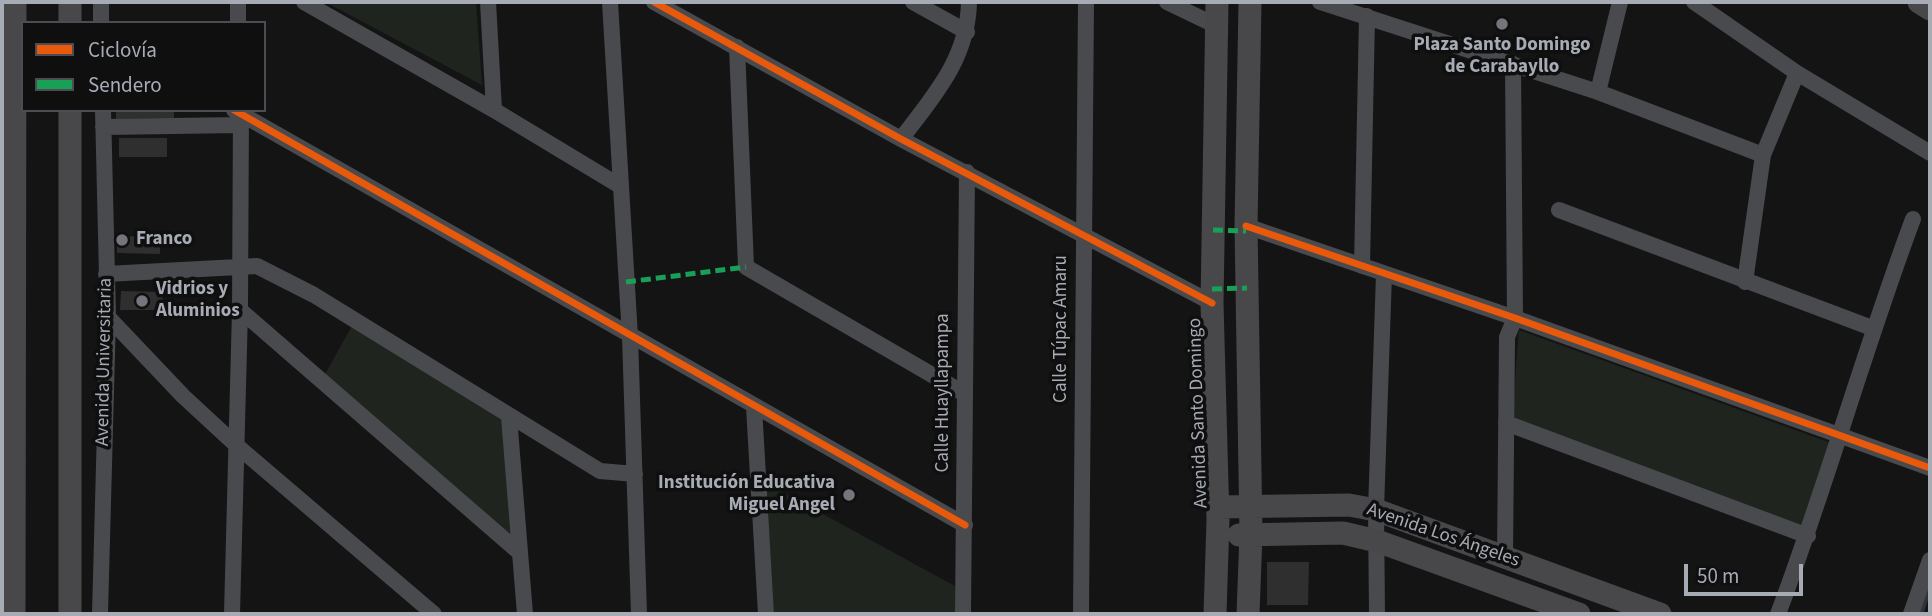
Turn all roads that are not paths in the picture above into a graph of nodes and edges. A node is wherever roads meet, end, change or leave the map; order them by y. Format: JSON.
{"nodes":[{"id":1,"x":15,"y":2,"type":"edge"},
{"id":2,"x":70,"y":2,"type":"edge"},
{"id":3,"x":101,"y":2,"type":"edge"},
{"id":4,"x":237,"y":2,"type":"edge"},
{"id":5,"x":304,"y":2,"type":"edge"},
{"id":6,"x":488,"y":2,"type":"edge"},
{"id":7,"x":610,"y":2,"type":"edge"},
{"id":8,"x":654,"y":2,"type":"edge"},
{"id":9,"x":913,"y":2,"type":"edge"},
{"id":10,"x":968,"y":2,"type":"edge"},
{"id":11,"x":1086,"y":2,"type":"edge"},
{"id":12,"x":1167,"y":2,"type":"edge"},
{"id":13,"x":1217,"y":2,"type":"edge"},
{"id":14,"x":1250,"y":2,"type":"edge"},
{"id":15,"x":1320,"y":2,"type":"edge"},
{"id":16,"x":1620,"y":2,"type":"edge"},
{"id":17,"x":1694,"y":2,"type":"edge"},
{"id":18,"x":1919,"y":2,"type":"edge"},
{"id":19,"x":1930,"y":9,"type":"edge"},
{"id":20,"x":1367,"y":16,"type":"junction"},
{"id":21,"x":70,"y":21,"type":"edge"},
{"id":22,"x":101,"y":21,"type":"edge"},
{"id":23,"x":238,"y":21,"type":"edge"},
{"id":24,"x":1217,"y":26,"type":"junction"},
{"id":25,"x":967,"y":32,"type":"junction"},
{"id":26,"x":737,"y":47,"type":"junction"},
{"id":27,"x":13,"y":50,"type":"edge"},
{"id":28,"x":1513,"y":64,"type":"junction"},
{"id":29,"x":1797,"y":73,"type":"junction"},
{"id":30,"x":1598,"y":92,"type":"junction"},
{"id":31,"x":494,"y":110,"type":"junction"},
{"id":32,"x":70,"y":112,"type":"edge"},
{"id":33,"x":239,"y":114,"type":"edge"},
{"id":34,"x":103,"y":118,"type":"edge"},
{"id":35,"x":901,"y":139,"type":"junction"},
{"id":36,"x":1930,"y":153,"type":"edge"},
{"id":37,"x":1763,"y":155,"type":"junction"},
{"id":38,"x":967,"y":172,"type":"junction"},
{"id":39,"x":620,"y":186,"type":"junction"},
{"id":40,"x":1559,"y":210,"type":"dead end"},
{"id":41,"x":1913,"y":219,"type":"dead end"},
{"id":42,"x":1246,"y":226,"type":"junction"},
{"id":43,"x":1084,"y":236,"type":"junction"},
{"id":44,"x":1362,"y":266,"type":"junction"},
{"id":45,"x":239,"y":267,"type":"junction"},
{"id":46,"x":106,"y":274,"type":"junction"},
{"id":47,"x":1384,"y":274,"type":"junction"},
{"id":48,"x":1745,"y":282,"type":"junction"},
{"id":49,"x":1212,"y":303,"type":"junction"},
{"id":50,"x":240,"y":310,"type":"junction"},
{"id":51,"x":108,"y":317,"type":"junction"},
{"id":52,"x":1515,"y":318,"type":"junction"},
{"id":53,"x":1872,"y":327,"type":"junction"},
{"id":54,"x":629,"y":337,"type":"junction"},
{"id":55,"x":965,"y":394,"type":"junction"},
{"id":56,"x":754,"y":407,"type":"junction"},
{"id":57,"x":509,"y":418,"type":"junction"},
{"id":58,"x":1506,"y":423,"type":"junction"},
{"id":59,"x":1839,"y":435,"type":"junction"},
{"id":60,"x":236,"y":445,"type":"junction"},
{"id":61,"x":1930,"y":468,"type":"edge"},
{"id":62,"x":635,"y":474,"type":"junction"},
{"id":63,"x":1251,"y":506,"type":"junction"},
{"id":64,"x":1218,"y":507,"type":"junction"},
{"id":65,"x":1376,"y":510,"type":"junction"},
{"id":66,"x":965,"y":525,"type":"junction"},
{"id":67,"x":1251,"y":534,"type":"junction"},
{"id":68,"x":1218,"y":535,"type":"junction"},
{"id":69,"x":1808,"y":536,"type":"junction"},
{"id":70,"x":1377,"y":541,"type":"junction"},
{"id":71,"x":520,"y":553,"type":"junction"},
{"id":72,"x":1505,"y":558,"type":"junction"},
{"id":73,"x":1930,"y":560,"type":"edge"},
{"id":74,"x":14,"y":614,"type":"edge"},
{"id":75,"x":70,"y":614,"type":"edge"},
{"id":76,"x":100,"y":614,"type":"edge"},
{"id":77,"x":232,"y":614,"type":"edge"},
{"id":78,"x":434,"y":614,"type":"edge"},
{"id":79,"x":525,"y":614,"type":"edge"},
{"id":80,"x":639,"y":614,"type":"edge"},
{"id":81,"x":766,"y":614,"type":"edge"},
{"id":82,"x":963,"y":614,"type":"edge"},
{"id":83,"x":1081,"y":614,"type":"edge"},
{"id":84,"x":1215,"y":614,"type":"edge"},
{"id":85,"x":1248,"y":614,"type":"edge"},
{"id":86,"x":1377,"y":614,"type":"edge"},
{"id":87,"x":1578,"y":614,"type":"edge"},
{"id":88,"x":1660,"y":614,"type":"edge"},
{"id":89,"x":1778,"y":614,"type":"edge"},
{"id":90,"x":1911,"y":614,"type":"edge"}],
"edges":[{"from":1,"to":27,"type":"street"},
{"from":2,"to":21,"type":"street"},
{"from":3,"to":22,"type":"street"},
{"from":4,"to":23,"type":"street"},
{"from":5,"to":31,"type":"street"},
{"from":6,"to":31,"type":"street"},
{"from":7,"to":39,"type":"street"},
{"from":8,"to":26,"type":"street"},
{"from":9,"to":25,"type":"street"},
{"from":10,"to":25,"type":"street"},
{"from":11,"to":43,"type":"street","name":"Calle Túpac Amaru"},
{"from":12,"to":24,"type":"street"},
{"from":13,"to":24,"type":"street","name":"Avenida Santo Domingo"},
{"from":14,"to":42,"type":"street"},
{"from":15,"to":20,"type":"street"},
{"from":16,"to":30,"type":"street"},
{"from":17,"to":29,"type":"street"},
{"from":18,"to":19,"type":"street"},
{"from":20,"to":28,"type":"street"},
{"from":20,"to":44,"type":"street"},
{"from":24,"to":49,"type":"street","name":"Avenida Santo Domingo"},
{"from":25,"to":35,"type":"street"},
{"from":26,"to":35,"type":"street"},
{"from":26,"to":55,"type":"street"},
{"from":27,"to":74,"type":"street"},
{"from":28,"to":30,"type":"street"},
{"from":28,"to":52,"type":"street"},
{"from":29,"to":36,"type":"street"},
{"from":29,"to":37,"type":"street"},
{"from":30,"to":37,"type":"street"},
{"from":31,"to":39,"type":"street"},
{"from":32,"to":75,"type":"street","name":"Avenida Universitaria"},
{"from":33,"to":34,"type":"street"},
{"from":33,"to":45,"type":"street"},
{"from":33,"to":54,"type":"street"},
{"from":34,"to":46,"type":"street","name":"Avenida Universitaria"},
{"from":35,"to":38,"type":"street"},
{"from":37,"to":48,"type":"street"},
{"from":38,"to":43,"type":"street"},
{"from":38,"to":55,"type":"street","name":"Calle Huayllapampa"},
{"from":39,"to":54,"type":"street"},
{"from":40,"to":48,"type":"street"},
{"from":41,"to":53,"type":"street"},
{"from":42,"to":44,"type":"street"},
{"from":42,"to":63,"type":"street"},
{"from":43,"to":49,"type":"street"},
{"from":43,"to":83,"type":"street","name":"Calle Túpac Amaru"},
{"from":44,"to":47,"type":"street"},
{"from":45,"to":46,"type":"street"},
{"from":45,"to":50,"type":"street"},
{"from":45,"to":57,"type":"street"},
{"from":46,"to":51,"type":"street","name":"Avenida Universitaria"},
{"from":47,"to":52,"type":"street"},
{"from":47,"to":65,"type":"street"},
{"from":48,"to":53,"type":"street"},
{"from":49,"to":64,"type":"street","name":"Avenida Santo Domingo"},
{"from":50,"to":60,"type":"street"},
{"from":50,"to":71,"type":"street"},
{"from":51,"to":60,"type":"street"},
{"from":51,"to":76,"type":"street","name":"Avenida Universitaria"},
{"from":52,"to":58,"type":"street"},
{"from":52,"to":59,"type":"street"},
{"from":53,"to":59,"type":"street"},
{"from":54,"to":56,"type":"street"},
{"from":54,"to":62,"type":"street"},
{"from":55,"to":66,"type":"street","name":"Calle Huayllapampa"},
{"from":56,"to":66,"type":"street"},
{"from":56,"to":81,"type":"street"},
{"from":57,"to":62,"type":"street"},
{"from":57,"to":71,"type":"street"},
{"from":58,"to":69,"type":"street"},
{"from":58,"to":72,"type":"street"},
{"from":59,"to":61,"type":"street"},
{"from":59,"to":69,"type":"street"},
{"from":60,"to":77,"type":"street"},
{"from":60,"to":78,"type":"street"},
{"from":62,"to":80,"type":"street"},
{"from":63,"to":64,"type":"street","name":"Avenida Los Ángeles"},
{"from":63,"to":65,"type":"street","name":"Avenida Los Ángeles"},
{"from":63,"to":67,"type":"street"},
{"from":64,"to":68,"type":"street","name":"Avenida Santo Domingo"},
{"from":65,"to":70,"type":"street"},
{"from":65,"to":72,"type":"street","name":"Avenida Los Ángeles"},
{"from":66,"to":82,"type":"street","name":"Calle Huayllapampa"},
{"from":67,"to":68,"type":"street","name":"Avenida Los Ángeles"},
{"from":67,"to":70,"type":"street","name":"Avenida Los Ángeles"},
{"from":67,"to":85,"type":"street"},
{"from":68,"to":84,"type":"street","name":"Avenida Santo Domingo"},
{"from":69,"to":89,"type":"street"},
{"from":70,"to":86,"type":"street"},
{"from":70,"to":87,"type":"street","name":"Avenida Los Ángeles"},
{"from":71,"to":79,"type":"street"},
{"from":72,"to":88,"type":"street","name":"Avenida Los Ángeles"},
{"from":73,"to":90,"type":"street"}]}
